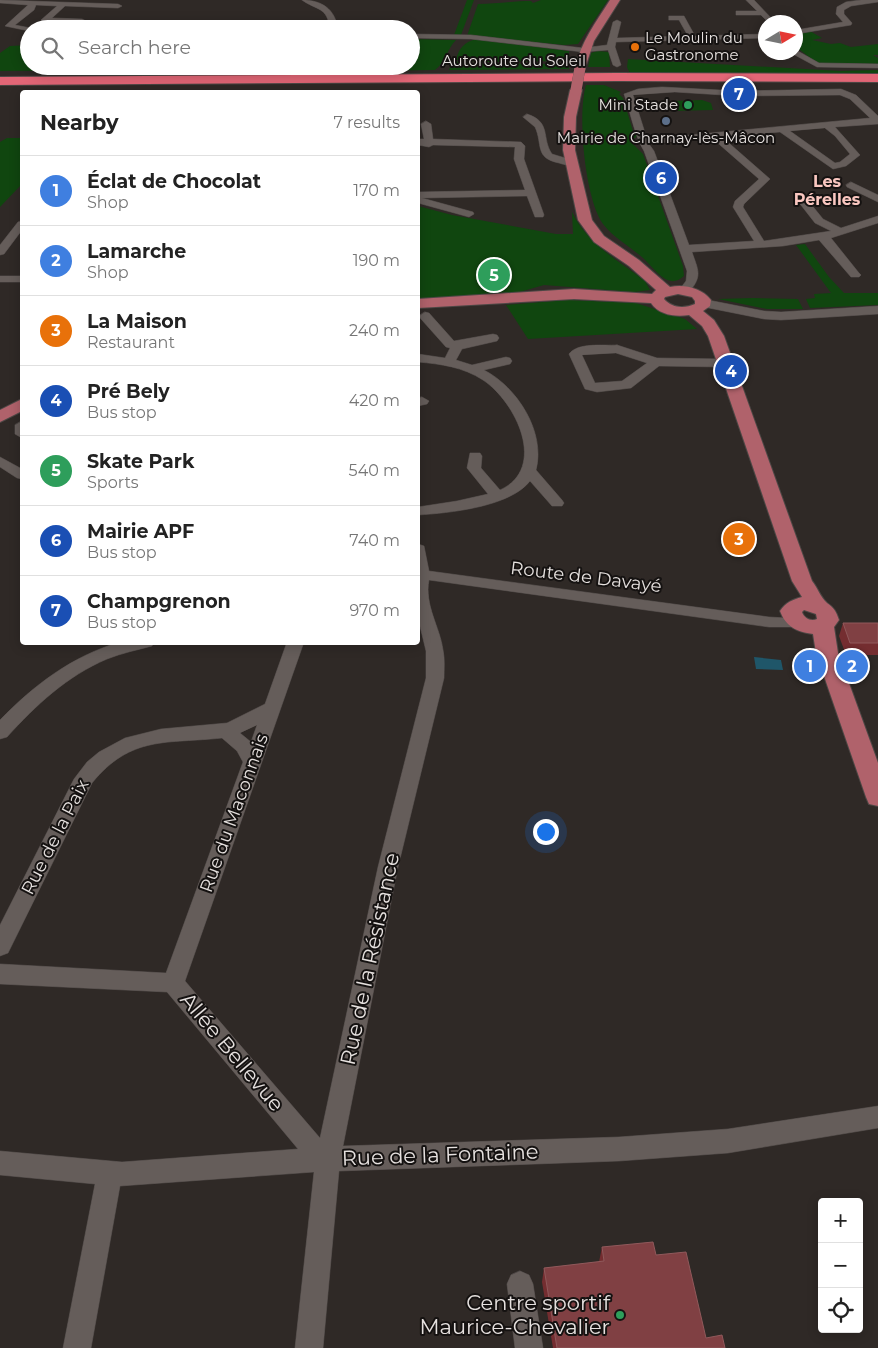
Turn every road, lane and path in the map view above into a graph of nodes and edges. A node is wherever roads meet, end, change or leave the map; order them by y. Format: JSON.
{"nodes":[{"id":1,"x":306,"y":0,"type":"edge"},
{"id":2,"x":615,"y":0,"type":"edge"},
{"id":3,"x":750,"y":0,"type":"edge"},
{"id":4,"x":876,"y":0,"type":"edge"},
{"id":5,"x":0,"y":1,"type":"edge"},
{"id":6,"x":31,"y":1,"type":"edge"},
{"id":7,"x":46,"y":1,"type":"edge"},
{"id":8,"x":65,"y":3,"type":"junction"},
{"id":9,"x":118,"y":6,"type":"dead end"},
{"id":10,"x":762,"y":13,"type":"joint"},
{"id":11,"x":739,"y":14,"type":"dead end"},
{"id":12,"x":672,"y":18,"type":"dead end"},
{"id":13,"x":45,"y":20,"type":"edge"},
{"id":14,"x":75,"y":20,"type":"edge"},
{"id":15,"x":83,"y":20,"type":"edge"},
{"id":16,"x":333,"y":20,"type":"edge"},
{"id":17,"x":617,"y":22,"type":"dead end"},
{"id":18,"x":20,"y":29,"type":"edge"},
{"id":19,"x":803,"y":31,"type":"edge"},
{"id":20,"x":420,"y":36,"type":"edge"},
{"id":21,"x":758,"y":36,"type":"edge"},
{"id":22,"x":471,"y":37,"type":"junction"},
{"id":23,"x":693,"y":38,"type":"junction"},
{"id":24,"x":460,"y":42,"type":"dead end"},
{"id":25,"x":612,"y":43,"type":"junction"},
{"id":26,"x":583,"y":50,"type":"junction"},
{"id":27,"x":803,"y":56,"type":"edge"},
{"id":28,"x":617,"y":65,"type":"dead end"},
{"id":29,"x":878,"y":66,"type":"edge"},
{"id":30,"x":878,"y":78,"type":"edge"},
{"id":31,"x":0,"y":81,"type":"edge"},
{"id":32,"x":878,"y":82,"type":"edge"},
{"id":33,"x":0,"y":86,"type":"edge"},
{"id":34,"x":527,"y":117,"type":"dead end"},
{"id":35,"x":878,"y":121,"type":"edge"},
{"id":36,"x":828,"y":126,"type":"junction"},
{"id":37,"x":783,"y":130,"type":"junction"},
{"id":38,"x":420,"y":132,"type":"edge"},
{"id":39,"x":715,"y":136,"type":"junction"},
{"id":40,"x":420,"y":142,"type":"edge"},
{"id":41,"x":643,"y":142,"type":"junction"},
{"id":42,"x":429,"y":144,"type":"junction"},
{"id":43,"x":572,"y":163,"type":"junction"},
{"id":44,"x":851,"y":185,"type":"dead end"},
{"id":45,"x":532,"y":193,"type":"junction"},
{"id":46,"x":420,"y":195,"type":"edge"},
{"id":47,"x":802,"y":200,"type":"dead end"},
{"id":48,"x":878,"y":200,"type":"edge"},
{"id":49,"x":420,"y":201,"type":"edge"},
{"id":50,"x":469,"y":214,"type":"dead end"},
{"id":51,"x":539,"y":215,"type":"dead end"},
{"id":52,"x":878,"y":219,"type":"edge"},
{"id":53,"x":20,"y":227,"type":"edge"},
{"id":54,"x":840,"y":232,"type":"junction"},
{"id":55,"x":821,"y":237,"type":"junction"},
{"id":56,"x":11,"y":238,"type":"edge"},
{"id":57,"x":760,"y":243,"type":"junction"},
{"id":58,"x":685,"y":249,"type":"junction"},
{"id":59,"x":0,"y":252,"type":"edge"},
{"id":60,"x":855,"y":275,"type":"dead end"},
{"id":61,"x":0,"y":279,"type":"edge"},
{"id":62,"x":20,"y":279,"type":"edge"},
{"id":63,"x":685,"y":290,"type":"junction"},
{"id":64,"x":661,"y":295,"type":"junction"},
{"id":65,"x":698,"y":307,"type":"junction"},
{"id":66,"x":421,"y":310,"type":"edge"},
{"id":67,"x":878,"y":310,"type":"edge"},
{"id":68,"x":493,"y":338,"type":"dead end"},
{"id":69,"x":457,"y":346,"type":"junction"},
{"id":70,"x":420,"y":358,"type":"edge"},
{"id":71,"x":506,"y":361,"type":"dead end"},
{"id":72,"x":449,"y":362,"type":"junction"},
{"id":73,"x":656,"y":362,"type":"junction"},
{"id":74,"x":724,"y":362,"type":"junction"},
{"id":75,"x":471,"y":368,"type":"junction"},
{"id":76,"x":20,"y":404,"type":"edge"},
{"id":77,"x":20,"y":404,"type":"edge"},
{"id":78,"x":0,"y":409,"type":"edge"},
{"id":79,"x":0,"y":417,"type":"edge"},
{"id":80,"x":475,"y":456,"type":"dead end"},
{"id":81,"x":20,"y":461,"type":"edge"},
{"id":82,"x":2,"y":462,"type":"edge"},
{"id":83,"x":530,"y":472,"type":"junction"},
{"id":84,"x":20,"y":474,"type":"edge"},
{"id":85,"x":497,"y":496,"type":"junction"},
{"id":86,"x":557,"y":503,"type":"dead end"},
{"id":87,"x":420,"y":511,"type":"edge"},
{"id":88,"x":420,"y":574,"type":"edge"},
{"id":89,"x":420,"y":609,"type":"edge"},
{"id":90,"x":806,"y":616,"type":"junction"},
{"id":91,"x":136,"y":645,"type":"edge"},
{"id":92,"x":295,"y":645,"type":"edge"},
{"id":93,"x":272,"y":708,"type":"junction"},
{"id":94,"x":226,"y":731,"type":"junction"},
{"id":95,"x":0,"y":732,"type":"edge"},
{"id":96,"x":253,"y":762,"type":"junction"},
{"id":97,"x":878,"y":797,"type":"edge"},
{"id":98,"x":0,"y":948,"type":"edge"},
{"id":99,"x":0,"y":974,"type":"edge"},
{"id":100,"x":173,"y":983,"type":"junction"},
{"id":101,"x":878,"y":1118,"type":"edge"},
{"id":102,"x":328,"y":1159,"type":"junction"},
{"id":103,"x":0,"y":1164,"type":"edge"},
{"id":104,"x":110,"y":1172,"type":"junction"},
{"id":105,"x":520,"y":1284,"type":"dead end"},
{"id":106,"x":77,"y":1348,"type":"edge"},
{"id":107,"x":309,"y":1348,"type":"edge"},
{"id":108,"x":529,"y":1348,"type":"edge"}],
"edges":[{"from":1,"to":16,"type":"street"},
{"from":2,"to":26,"type":"main road"},
{"from":3,"to":10,"type":"street"},
{"from":4,"to":19,"type":"street"},
{"from":5,"to":6,"type":"street"},
{"from":6,"to":7,"type":"street"},
{"from":6,"to":18,"type":"street"},
{"from":7,"to":8,"type":"street"},
{"from":8,"to":9,"type":"street"},
{"from":8,"to":13,"type":"street"},
{"from":10,"to":11,"type":"street"},
{"from":12,"to":23,"type":"street"},
{"from":14,"to":15,"type":"street"},
{"from":17,"to":25,"type":"street"},
{"from":20,"to":22,"type":"street"},
{"from":21,"to":23,"type":"street"},
{"from":22,"to":24,"type":"street"},
{"from":22,"to":26,"type":"street"},
{"from":23,"to":25,"type":"street"},
{"from":25,"to":26,"type":"street"},
{"from":25,"to":28,"type":"street"},
{"from":26,"to":43,"type":"main road","bridge":true},
{"from":27,"to":29,"type":"street"},
{"from":30,"to":31,"type":"highway","name":"Autoroute du Soleil"},
{"from":32,"to":33,"type":"highway","name":"Autoroute du Soleil"},
{"from":34,"to":43,"type":"street"},
{"from":35,"to":36,"type":"street"},
{"from":35,"to":41,"type":"street"},
{"from":36,"to":37,"type":"street"},
{"from":36,"to":37,"type":"street"},
{"from":37,"to":39,"type":"street"},
{"from":38,"to":42,"type":"street"},
{"from":39,"to":41,"type":"street"},
{"from":39,"to":57,"type":"street"},
{"from":40,"to":42,"type":"street"},
{"from":41,"to":58,"type":"street"},
{"from":42,"to":45,"type":"street"},
{"from":43,"to":64,"type":"main road"},
{"from":44,"to":48,"type":"street"},
{"from":45,"to":46,"type":"street"},
{"from":45,"to":51,"type":"street"},
{"from":47,"to":54,"type":"street"},
{"from":49,"to":50,"type":"street"},
{"from":52,"to":54,"type":"street"},
{"from":53,"to":56,"type":"street"},
{"from":54,"to":55,"type":"street"},
{"from":55,"to":57,"type":"street"},
{"from":55,"to":60,"type":"street"},
{"from":56,"to":59,"type":"street"},
{"from":57,"to":58,"type":"street"},
{"from":58,"to":63,"type":"street"},
{"from":61,"to":62,"type":"street"},
{"from":63,"to":64,"type":"main road"},
{"from":63,"to":65,"type":"main road"},
{"from":64,"to":65,"type":"main road"},
{"from":64,"to":66,"type":"main road"},
{"from":65,"to":67,"type":"street"},
{"from":65,"to":74,"type":"main road"},
{"from":66,"to":69,"type":"street"},
{"from":68,"to":69,"type":"street"},
{"from":69,"to":72,"type":"street"},
{"from":70,"to":72,"type":"street"},
{"from":71,"to":75,"type":"street"},
{"from":72,"to":75,"type":"street"},
{"from":73,"to":73,"type":"street"},
{"from":73,"to":74,"type":"street"},
{"from":74,"to":90,"type":"main road"},
{"from":75,"to":83,"type":"street"},
{"from":76,"to":78,"type":"main road"},
{"from":77,"to":79,"type":"main road"},
{"from":80,"to":85,"type":"street"},
{"from":81,"to":82,"type":"street"},
{"from":82,"to":84,"type":"street"},
{"from":83,"to":85,"type":"street"},
{"from":83,"to":86,"type":"street"},
{"from":85,"to":87,"type":"street"},
{"from":88,"to":89,"type":"street","name":"Rue de la Résistance"},
{"from":88,"to":90,"type":"street","name":"Route de Davayé"},
{"from":89,"to":102,"type":"street","name":"Rue de la Résistance"},
{"from":90,"to":97,"type":"main road"},
{"from":91,"to":95,"type":"street"},
{"from":92,"to":93,"type":"street","name":"Rue du Maconnais"},
{"from":93,"to":94,"type":"street","name":"Rue de la Paix"},
{"from":93,"to":96,"type":"street","name":"Rue du Maconnais"},
{"from":94,"to":96,"type":"street"},
{"from":94,"to":98,"type":"street","name":"Rue de la Paix"},
{"from":96,"to":100,"type":"street","name":"Rue du Maconnais"},
{"from":99,"to":100,"type":"street","name":"Allée Bellevue"},
{"from":100,"to":102,"type":"street","name":"Allée Bellevue"},
{"from":101,"to":102,"type":"street","name":"Rue de la Fontaine"},
{"from":102,"to":104,"type":"street","name":"Rue de la Fontaine"},
{"from":102,"to":107,"type":"street","name":"Rue de la Résistance"},
{"from":103,"to":104,"type":"street","name":"Rue de la Fontaine"},
{"from":104,"to":106,"type":"street"},
{"from":105,"to":108,"type":"street"}]}
